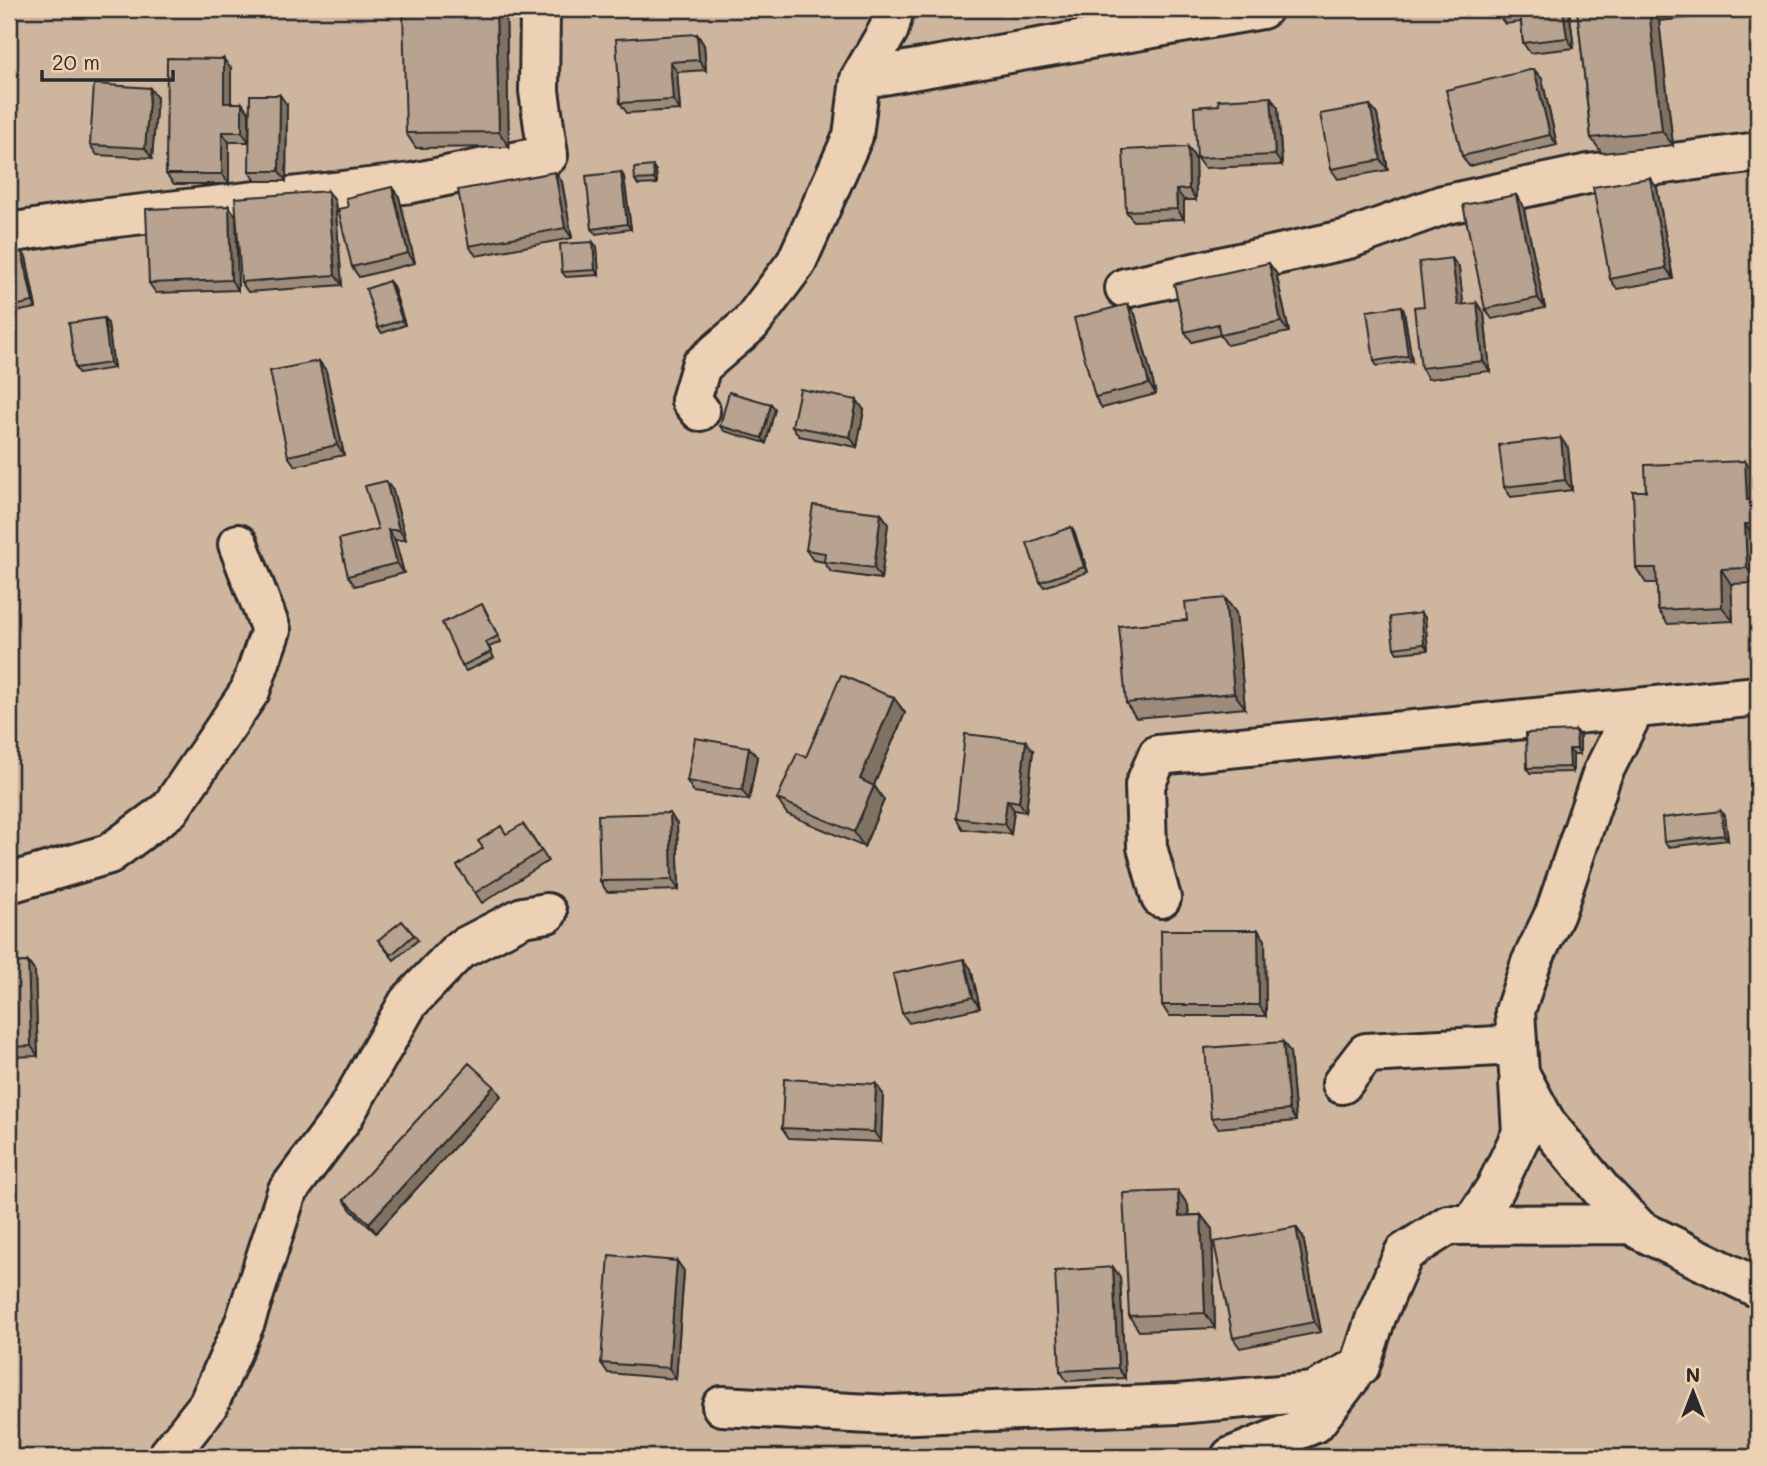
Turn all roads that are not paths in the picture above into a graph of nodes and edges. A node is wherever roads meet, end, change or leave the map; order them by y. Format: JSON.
{"nodes":[{"id":1,"x":540,"y":9,"type":"edge"},
{"id":2,"x":894,"y":9,"type":"edge"},
{"id":3,"x":1262,"y":9,"type":"edge"},
{"id":4,"x":860,"y":79,"type":"junction"},
{"id":5,"x":1758,"y":152,"type":"edge"},
{"id":6,"x":9,"y":233,"type":"edge"},
{"id":7,"x":1125,"y":288,"type":"dead end"},
{"id":8,"x":700,"y":411,"type":"dead end"},
{"id":9,"x":238,"y":544,"type":"dead end"},
{"id":10,"x":1758,"y":696,"type":"edge"},
{"id":11,"x":1635,"y":708,"type":"junction"},
{"id":12,"x":9,"y":883,"type":"edge"},
{"id":13,"x":1161,"y":898,"type":"dead end"},
{"id":14,"x":547,"y":913,"type":"dead end"},
{"id":15,"x":1518,"y":1059,"type":"junction"},
{"id":16,"x":1342,"y":1084,"type":"dead end"},
{"id":17,"x":1634,"y":1224,"type":"junction"},
{"id":18,"x":1471,"y":1225,"type":"junction"},
{"id":19,"x":1758,"y":1288,"type":"edge"},
{"id":20,"x":1360,"y":1366,"type":"junction"},
{"id":21,"x":722,"y":1406,"type":"dead end"},
{"id":22,"x":167,"y":1457,"type":"edge"},
{"id":23,"x":1231,"y":1457,"type":"edge"}],
"edges":[{"from":1,"to":6,"type":"street"},
{"from":2,"to":4,"type":"street"},
{"from":3,"to":4,"type":"street"},
{"from":4,"to":8,"type":"street"},
{"from":5,"to":7,"type":"street"},
{"from":9,"to":12,"type":"street"},
{"from":10,"to":11,"type":"street"},
{"from":11,"to":13,"type":"street"},
{"from":11,"to":15,"type":"street"},
{"from":14,"to":22,"type":"street"},
{"from":15,"to":16,"type":"street"},
{"from":15,"to":17,"type":"street"},
{"from":15,"to":18,"type":"street"},
{"from":17,"to":18,"type":"street"},
{"from":17,"to":19,"type":"street"},
{"from":18,"to":20,"type":"street"},
{"from":20,"to":21,"type":"street"},
{"from":20,"to":23,"type":"street"}]}
